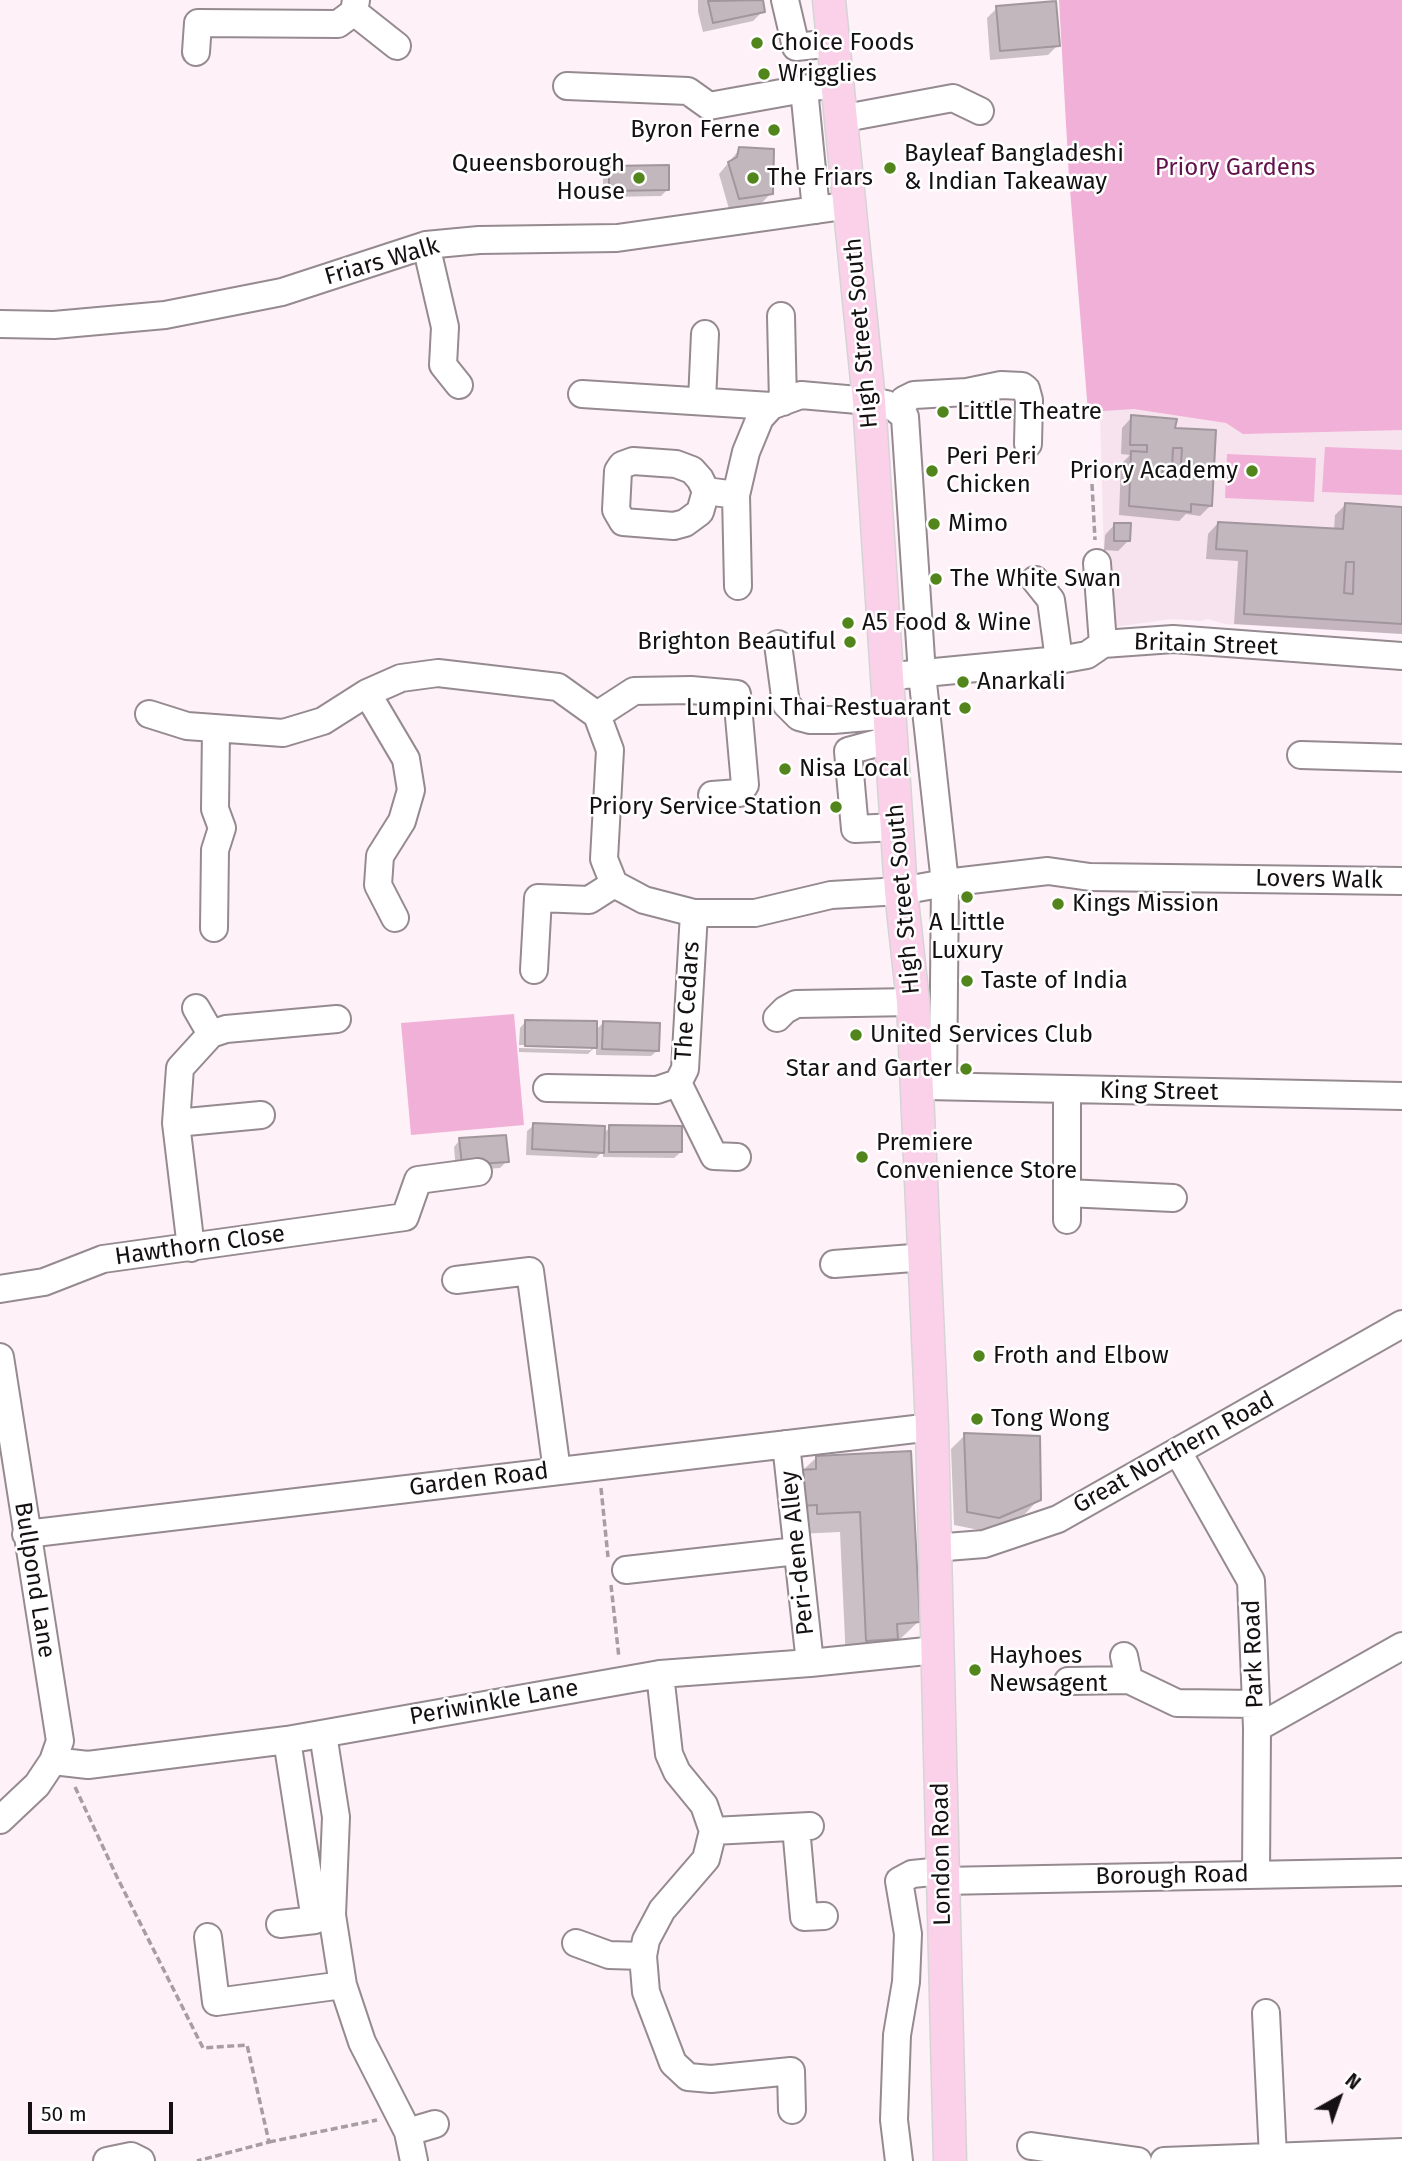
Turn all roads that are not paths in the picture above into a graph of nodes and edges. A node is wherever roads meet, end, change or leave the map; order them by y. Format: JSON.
{"nodes":[{"id":1,"x":785,"y":0,"type":"edge"},
{"id":2,"x":829,"y":0,"type":"edge"},
{"id":3,"x":355,"y":6,"type":"edge"},
{"id":4,"x":833,"y":43,"type":"junction"},
{"id":5,"x":397,"y":46,"type":"dead end"},
{"id":6,"x":196,"y":52,"type":"dead end"},
{"id":7,"x":837,"y":83,"type":"junction"},
{"id":8,"x":567,"y":86,"type":"dead end"},
{"id":9,"x":804,"y":89,"type":"junction"},
{"id":10,"x":980,"y":111,"type":"dead end"},
{"id":11,"x":840,"y":119,"type":"junction"},
{"id":12,"x":851,"y":205,"type":"junction"},
{"id":13,"x":816,"y":210,"type":"junction"},
{"id":14,"x":426,"y":245,"type":"junction"},
{"id":15,"x":781,"y":316,"type":"dead end"},
{"id":16,"x":0,"y":324,"type":"edge"},
{"id":17,"x":705,"y":334,"type":"dead end"},
{"id":18,"x":459,"y":386,"type":"dead end"},
{"id":19,"x":582,"y":394,"type":"dead end"},
{"id":20,"x":702,"y":401,"type":"junction"},
{"id":21,"x":869,"y":401,"type":"junction"},
{"id":22,"x":777,"y":404,"type":"junction"},
{"id":23,"x":898,"y":411,"type":"junction"},
{"id":24,"x":1028,"y":444,"type":"dead end"},
{"id":25,"x":706,"y":491,"type":"dead end"},
{"id":26,"x":736,"y":495,"type":"junction"},
{"id":27,"x":1097,"y":563,"type":"road end"},
{"id":28,"x":1035,"y":580,"type":"dead end"},
{"id":29,"x":738,"y":586,"type":"dead end"},
{"id":30,"x":778,"y":644,"type":"dead end"},
{"id":31,"x":1103,"y":645,"type":"junction"},
{"id":32,"x":1402,"y":656,"type":"edge"},
{"id":33,"x":1059,"y":660,"type":"junction"},
{"id":34,"x":922,"y":674,"type":"junction"},
{"id":35,"x":889,"y":676,"type":"junction"},
{"id":36,"x":367,"y":693,"type":"junction"},
{"id":37,"x":149,"y":714,"type":"dead end"},
{"id":38,"x":597,"y":715,"type":"junction"},
{"id":39,"x":891,"y":727,"type":"junction"},
{"id":40,"x":216,"y":729,"type":"junction"},
{"id":41,"x":1301,"y":755,"type":"dead end"},
{"id":42,"x":1402,"y":758,"type":"edge"},
{"id":43,"x":712,"y":795,"type":"dead end"},
{"id":44,"x":897,"y":827,"type":"junction"},
{"id":45,"x":1402,"y":881,"type":"edge"},
{"id":46,"x":945,"y":883,"type":"junction"},
{"id":47,"x":614,"y":884,"type":"junction"},
{"id":48,"x":901,"y":891,"type":"junction"},
{"id":49,"x":694,"y":913,"type":"junction"},
{"id":50,"x":395,"y":918,"type":"dead end"},
{"id":51,"x":214,"y":928,"type":"dead end"},
{"id":52,"x":534,"y":970,"type":"dead end"},
{"id":53,"x":913,"y":1002,"type":"junction"},
{"id":54,"x":196,"y":1008,"type":"dead end"},
{"id":55,"x":777,"y":1018,"type":"dead end"},
{"id":56,"x":337,"y":1019,"type":"dead end"},
{"id":57,"x":211,"y":1034,"type":"junction"},
{"id":58,"x":678,"y":1083,"type":"junction"},
{"id":59,"x":930,"y":1086,"type":"junction"},
{"id":60,"x":547,"y":1088,"type":"dead end"},
{"id":61,"x":1067,"y":1090,"type":"junction"},
{"id":62,"x":1402,"y":1096,"type":"edge"},
{"id":63,"x":261,"y":1115,"type":"dead end"},
{"id":64,"x":176,"y":1123,"type":"junction"},
{"id":65,"x":737,"y":1157,"type":"dead end"},
{"id":66,"x":478,"y":1172,"type":"dead end"},
{"id":67,"x":1173,"y":1198,"type":"dead end"},
{"id":68,"x":191,"y":1248,"type":"junction"},
{"id":69,"x":926,"y":1257,"type":"junction"},
{"id":70,"x":834,"y":1264,"type":"dead end"},
{"id":71,"x":456,"y":1280,"type":"dead end"},
{"id":72,"x":0,"y":1289,"type":"edge"},
{"id":73,"x":1402,"y":1324,"type":"edge"},
{"id":74,"x":0,"y":1357,"type":"edge"},
{"id":75,"x":932,"y":1427,"type":"junction"},
{"id":76,"x":6,"y":1438,"type":"edge"},
{"id":77,"x":786,"y":1444,"type":"junction"},
{"id":78,"x":1178,"y":1452,"type":"junction"},
{"id":79,"x":557,"y":1471,"type":"junction"},
{"id":80,"x":26,"y":1534,"type":"junction"},
{"id":81,"x":934,"y":1548,"type":"junction"},
{"id":82,"x":797,"y":1551,"type":"junction"},
{"id":83,"x":626,"y":1570,"type":"dead end"},
{"id":84,"x":1402,"y":1646,"type":"edge"},
{"id":85,"x":936,"y":1650,"type":"junction"},
{"id":86,"x":810,"y":1663,"type":"junction"},
{"id":87,"x":660,"y":1674,"type":"junction"},
{"id":88,"x":1068,"y":1681,"type":"dead end"},
{"id":89,"x":1256,"y":1716,"type":"junction"},
{"id":90,"x":323,"y":1734,"type":"junction"},
{"id":91,"x":287,"y":1740,"type":"junction"},
{"id":92,"x":53,"y":1761,"type":"junction"},
{"id":93,"x":0,"y":1819,"type":"edge"},
{"id":94,"x":713,"y":1831,"type":"junction"},
{"id":95,"x":1402,"y":1872,"type":"edge"},
{"id":96,"x":1256,"y":1875,"type":"junction"},
{"id":97,"x":942,"y":1876,"type":"junction"},
{"id":98,"x":824,"y":1916,"type":"dead end"},
{"id":99,"x":280,"y":1924,"type":"dead end"},
{"id":100,"x":208,"y":1937,"type":"dead end"},
{"id":101,"x":576,"y":1944,"type":"dead end"},
{"id":102,"x":643,"y":1956,"type":"junction"},
{"id":103,"x":344,"y":1985,"type":"junction"},
{"id":104,"x":1266,"y":2013,"type":"dead end"},
{"id":105,"x":792,"y":2110,"type":"dead end"},
{"id":106,"x":404,"y":2124,"type":"junction"},
{"id":107,"x":435,"y":2124,"type":"dead end"},
{"id":108,"x":1031,"y":2147,"type":"dead end"},
{"id":109,"x":1402,"y":2152,"type":"edge"},
{"id":110,"x":1273,"y":2157,"type":"junction"},
{"id":111,"x":107,"y":2161,"type":"edge"},
{"id":112,"x":141,"y":2161,"type":"edge"},
{"id":113,"x":414,"y":2161,"type":"edge"},
{"id":114,"x":899,"y":2161,"type":"edge"},
{"id":115,"x":950,"y":2161,"type":"edge"},
{"id":116,"x":1138,"y":2161,"type":"edge"},
{"id":117,"x":1164,"y":2161,"type":"edge"}],
"edges":[{"from":1,"to":4,"type":"street"},
{"from":2,"to":4,"type":"main road","name":"High Street South"},
{"from":3,"to":5,"type":"street"},
{"from":3,"to":6,"type":"street"},
{"from":4,"to":7,"type":"main road","name":"High Street South"},
{"from":7,"to":9,"type":"street"},
{"from":7,"to":11,"type":"main road","name":"High Street South"},
{"from":8,"to":9,"type":"street"},
{"from":9,"to":13,"type":"street"},
{"from":10,"to":11,"type":"street"},
{"from":11,"to":12,"type":"main road","name":"High Street South"},
{"from":12,"to":13,"type":"street","name":"Friars Walk"},
{"from":12,"to":21,"type":"main road","name":"High Street South"},
{"from":13,"to":14,"type":"street","name":"Friars Walk"},
{"from":14,"to":16,"type":"street","name":"Friars Walk"},
{"from":14,"to":18,"type":"street"},
{"from":15,"to":22,"type":"street"},
{"from":17,"to":20,"type":"street"},
{"from":19,"to":20,"type":"street"},
{"from":20,"to":22,"type":"street"},
{"from":21,"to":22,"type":"street"},
{"from":21,"to":23,"type":"street"},
{"from":21,"to":35,"type":"main road","name":"High Street South"},
{"from":22,"to":26,"type":"street"},
{"from":23,"to":24,"type":"street"},
{"from":23,"to":34,"type":"street"},
{"from":25,"to":26,"type":"street"},
{"from":26,"to":29,"type":"street"},
{"from":27,"to":31,"type":"street"},
{"from":28,"to":33,"type":"street"},
{"from":30,"to":39,"type":"street"},
{"from":31,"to":32,"type":"street","name":"Britain Street"},
{"from":31,"to":33,"type":"street","name":"Britain Street"},
{"from":33,"to":34,"type":"street","name":"Britain Street"},
{"from":34,"to":35,"type":"street","name":"Britain Street"},
{"from":34,"to":46,"type":"street"},
{"from":35,"to":39,"type":"main road","name":"High Street South"},
{"from":36,"to":38,"type":"street"},
{"from":36,"to":40,"type":"street"},
{"from":36,"to":50,"type":"street"},
{"from":37,"to":40,"type":"street"},
{"from":38,"to":43,"type":"street"},
{"from":38,"to":47,"type":"street"},
{"from":39,"to":44,"type":"main road","name":"High Street South"},
{"from":39,"to":44,"type":"street"},
{"from":40,"to":51,"type":"street"},
{"from":41,"to":42,"type":"street"},
{"from":44,"to":48,"type":"main road","name":"High Street South"},
{"from":45,"to":46,"type":"street","name":"Lovers Walk"},
{"from":46,"to":48,"type":"street","name":"Lovers Walk"},
{"from":46,"to":59,"type":"street"},
{"from":47,"to":49,"type":"street","name":"Lovers Walk"},
{"from":47,"to":52,"type":"street"},
{"from":48,"to":49,"type":"street","name":"Lovers Walk"},
{"from":48,"to":53,"type":"main road","name":"High Street South"},
{"from":49,"to":58,"type":"street","name":"The Cedars"},
{"from":53,"to":55,"type":"street"},
{"from":53,"to":59,"type":"main road","name":"High Street South"},
{"from":54,"to":57,"type":"street"},
{"from":56,"to":57,"type":"street"},
{"from":57,"to":64,"type":"street"},
{"from":58,"to":60,"type":"street","name":"The Cedars"},
{"from":58,"to":65,"type":"street"},
{"from":59,"to":61,"type":"street","name":"King Street"},
{"from":59,"to":69,"type":"main road","name":"High Street South"},
{"from":61,"to":62,"type":"street","name":"King Street"},
{"from":61,"to":67,"type":"street"},
{"from":63,"to":64,"type":"street"},
{"from":64,"to":68,"type":"street"},
{"from":66,"to":68,"type":"street","name":"Hawthorn Close"},
{"from":68,"to":72,"type":"street","name":"Hawthorn Close"},
{"from":69,"to":70,"type":"street"},
{"from":69,"to":75,"type":"main road","name":"High Street South"},
{"from":71,"to":79,"type":"street"},
{"from":73,"to":78,"type":"street","name":"Great Northern Road"},
{"from":74,"to":76,"type":"street","name":"Bullpond Lane"},
{"from":75,"to":77,"type":"street","name":"Garden Road"},
{"from":75,"to":81,"type":"main road","name":"High Street South"},
{"from":76,"to":80,"type":"street","name":"Bullpond Lane"},
{"from":77,"to":79,"type":"street","name":"Garden Road"},
{"from":77,"to":82,"type":"street","name":"Peri-dene Alley"},
{"from":78,"to":81,"type":"street","name":"Great Northern Road"},
{"from":78,"to":89,"type":"street","name":"Park Road"},
{"from":79,"to":80,"type":"street","name":"Garden Road"},
{"from":80,"to":92,"type":"street","name":"Bullpond Lane"},
{"from":81,"to":85,"type":"main road","name":"London Road"},
{"from":82,"to":83,"type":"street"},
{"from":82,"to":86,"type":"street","name":"Peri-dene Alley"},
{"from":84,"to":89,"type":"street"},
{"from":85,"to":86,"type":"street","name":"Periwinkle Lane"},
{"from":85,"to":97,"type":"main road","name":"London Road"},
{"from":86,"to":87,"type":"street","name":"Periwinkle Lane"},
{"from":87,"to":90,"type":"street","name":"Periwinkle Lane"},
{"from":87,"to":94,"type":"street"},
{"from":88,"to":89,"type":"street"},
{"from":89,"to":96,"type":"street","name":"Park Road"},
{"from":90,"to":91,"type":"street","name":"Periwinkle Lane"},
{"from":90,"to":103,"type":"street"},
{"from":91,"to":92,"type":"street","name":"Periwinkle Lane"},
{"from":91,"to":99,"type":"street"},
{"from":92,"to":93,"type":"street"},
{"from":94,"to":98,"type":"street"},
{"from":94,"to":102,"type":"street"},
{"from":95,"to":96,"type":"street","name":"Borough Road"},
{"from":96,"to":97,"type":"street","name":"Borough Road"},
{"from":97,"to":114,"type":"street","name":"Borough Road"},
{"from":97,"to":115,"type":"main road","name":"London Road"},
{"from":100,"to":103,"type":"street"},
{"from":101,"to":102,"type":"street"},
{"from":102,"to":105,"type":"street"},
{"from":103,"to":106,"type":"street"},
{"from":104,"to":110,"type":"street"},
{"from":106,"to":107,"type":"street"},
{"from":106,"to":113,"type":"street"},
{"from":108,"to":116,"type":"street"},
{"from":109,"to":110,"type":"street"},
{"from":110,"to":117,"type":"street"},
{"from":111,"to":112,"type":"street"}]}
